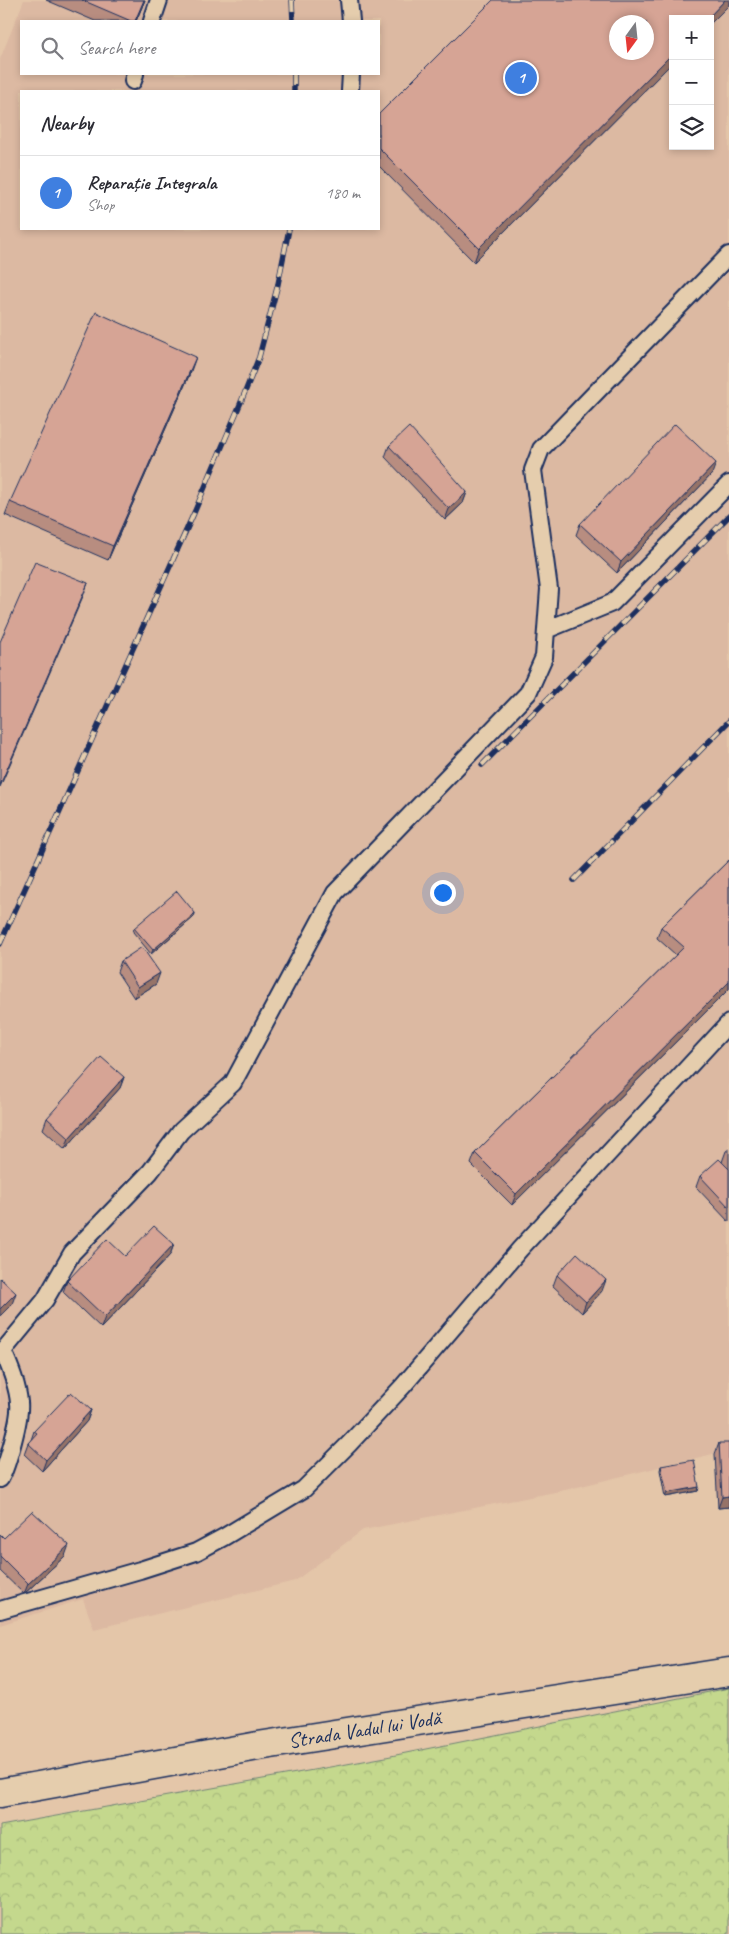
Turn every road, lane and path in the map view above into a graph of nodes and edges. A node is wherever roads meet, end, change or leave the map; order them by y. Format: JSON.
{"nodes":[{"id":1,"x":159,"y":0,"type":"edge"},
{"id":2,"x":350,"y":0,"type":"edge"},
{"id":3,"x":152,"y":20,"type":"edge"},
{"id":4,"x":351,"y":20,"type":"edge"},
{"id":5,"x":351,"y":75,"type":"edge"},
{"id":6,"x":350,"y":90,"type":"edge"},
{"id":7,"x":729,"y":255,"type":"edge"},
{"id":8,"x":729,"y":484,"type":"edge"},
{"id":9,"x":546,"y":630,"type":"junction"},
{"id":10,"x":729,"y":1023,"type":"edge"},
{"id":11,"x":0,"y":1479,"type":"edge"},
{"id":12,"x":0,"y":1610,"type":"edge"},
{"id":13,"x":729,"y":1672,"type":"edge"},
{"id":14,"x":0,"y":1793,"type":"edge"}],
"edges":[{"from":1,"to":3,"type":"lane"},
{"from":2,"to":4,"type":"lane"},
{"from":5,"to":6,"type":"lane"},
{"from":7,"to":9,"type":"lane"},
{"from":8,"to":9,"type":"lane"},
{"from":9,"to":11,"type":"lane"},
{"from":10,"to":12,"type":"lane"},
{"from":13,"to":14,"type":"main road","name":"Strada Vadul lui Vodă"}]}
